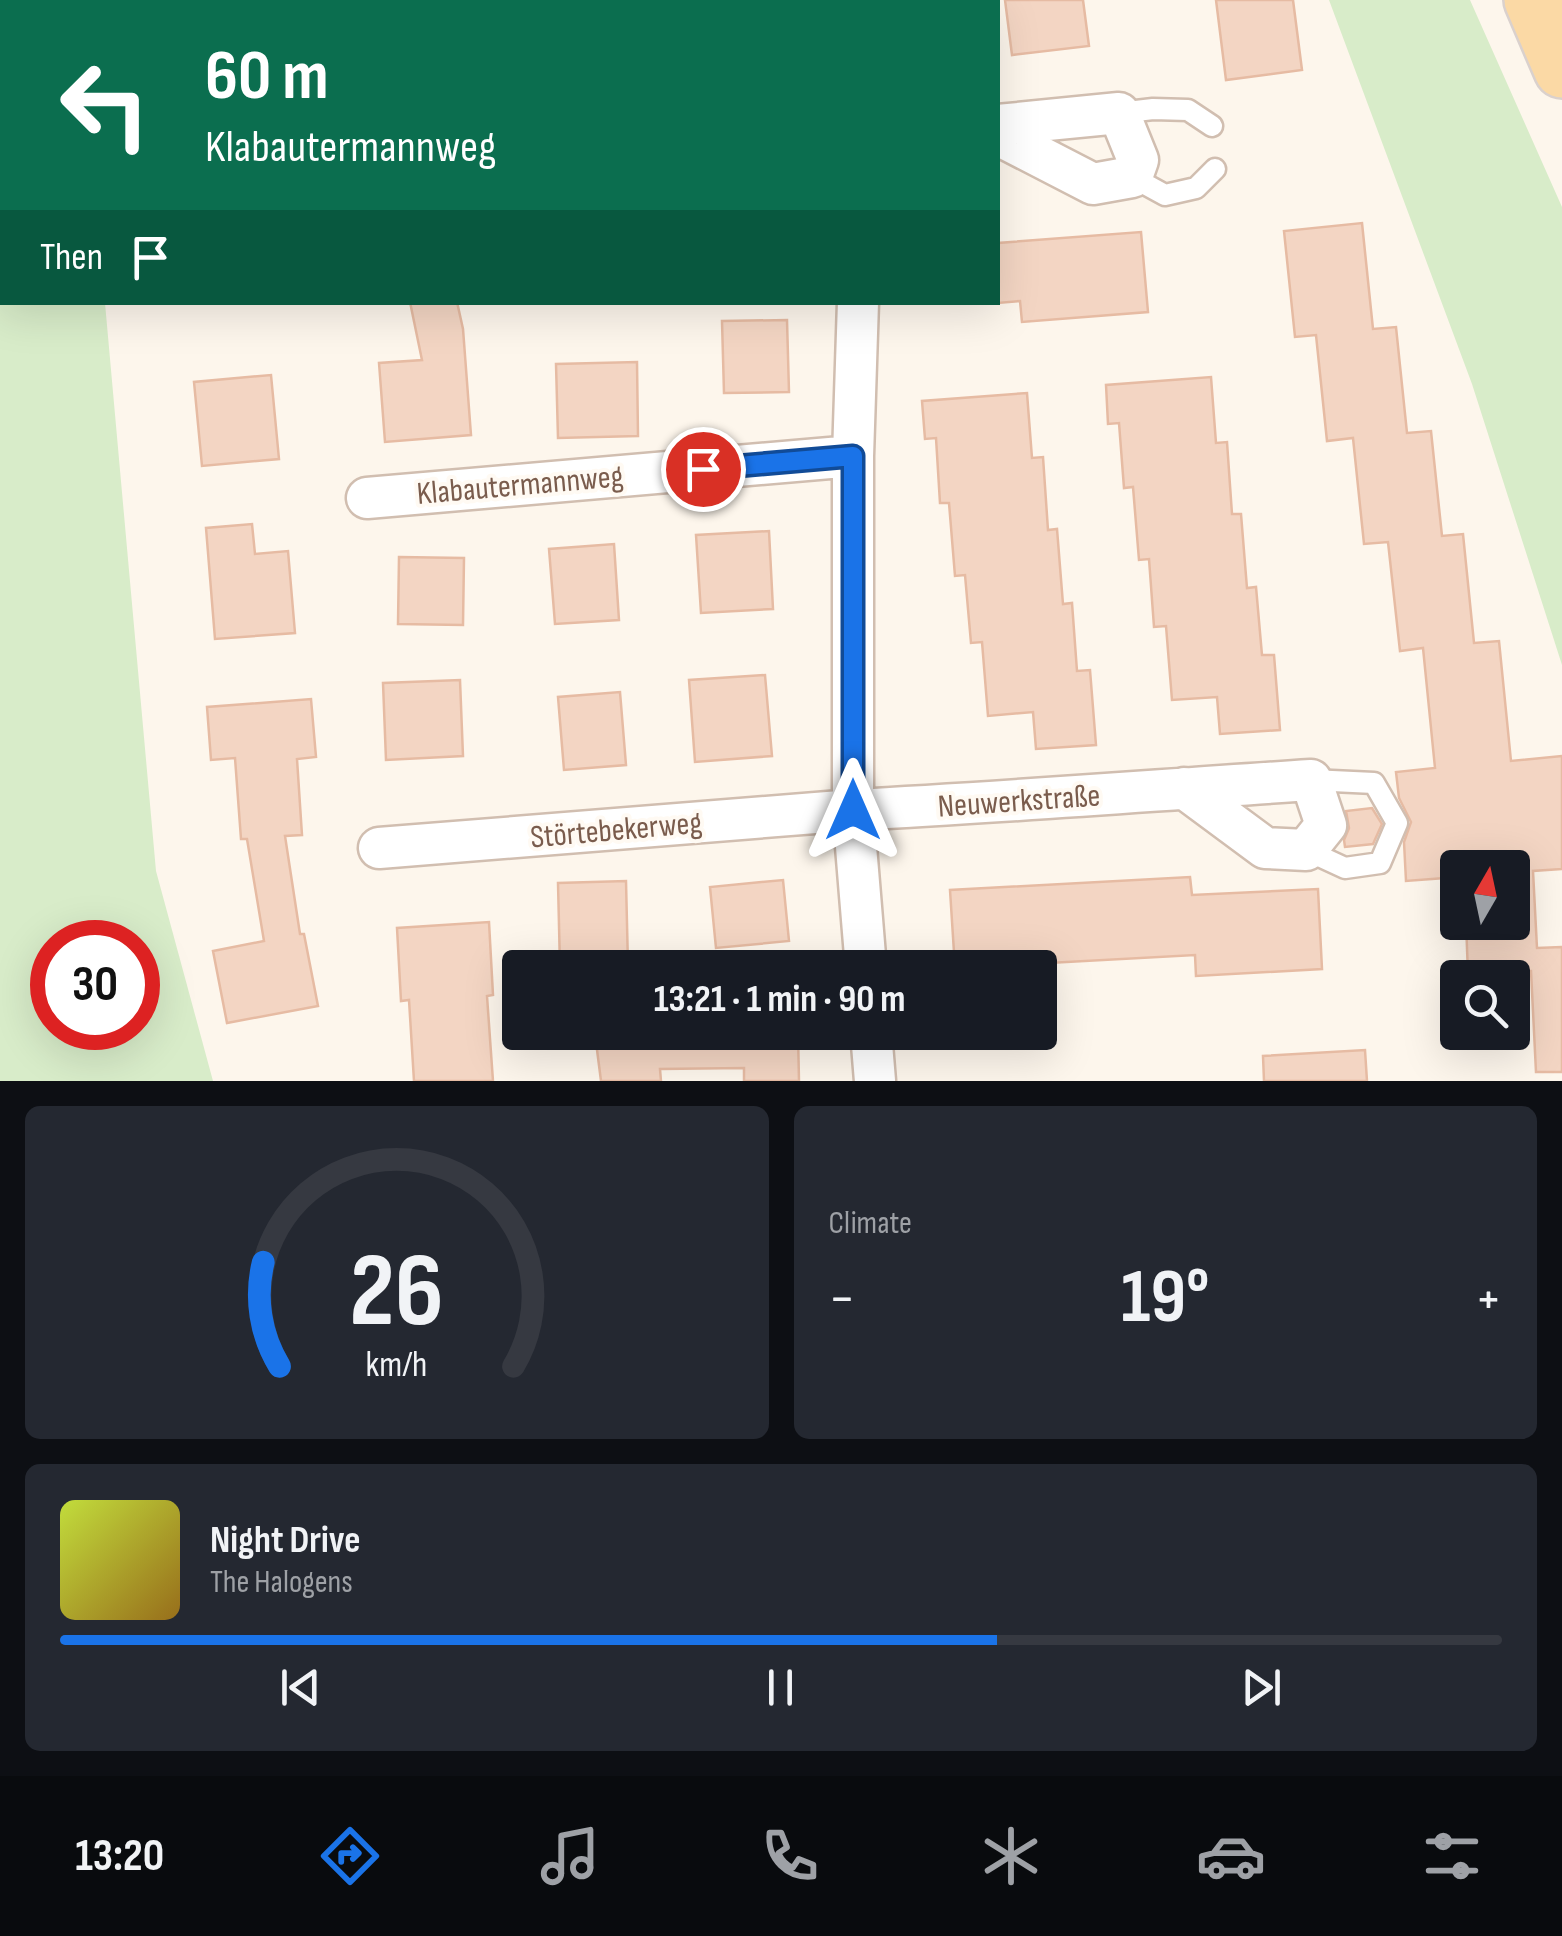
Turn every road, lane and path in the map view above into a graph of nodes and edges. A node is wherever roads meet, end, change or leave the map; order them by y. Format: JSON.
{"nodes":[{"id":1,"x":1532,"y":0,"type":"edge"},
{"id":2,"x":1562,"y":70,"type":"edge"},
{"id":3,"x":1119,"y":114,"type":"junction"},
{"id":4,"x":1000,"y":126,"type":"edge"},
{"id":5,"x":1212,"y":126,"type":"dead end"},
{"id":6,"x":1000,"y":136,"type":"edge"},
{"id":7,"x":1216,"y":169,"type":"dead end"},
{"id":8,"x":1132,"y":177,"type":"junction"},
{"id":9,"x":858,"y":305,"type":"edge"},
{"id":10,"x":853,"y":456,"type":"junction"},
{"id":11,"x":367,"y":498,"type":"dead end"},
{"id":12,"x":1311,"y":780,"type":"junction"},
{"id":13,"x":1184,"y":788,"type":"junction"},
{"id":14,"x":853,"y":810,"type":"junction"},
{"id":15,"x":380,"y":848,"type":"dead end"},
{"id":16,"x":1306,"y":850,"type":"junction"},
{"id":17,"x":865,"y":950,"type":"edge"},
{"id":18,"x":872,"y":1050,"type":"edge"},
{"id":19,"x":875,"y":1081,"type":"edge"}],
"edges":[{"from":1,"to":2,"type":"main road"},
{"from":3,"to":4,"type":"street"},
{"from":3,"to":5,"type":"lane"},
{"from":3,"to":8,"type":"street"},
{"from":6,"to":8,"type":"street"},
{"from":7,"to":8,"type":"lane"},
{"from":9,"to":10,"type":"street"},
{"from":10,"to":11,"type":"street","name":"Klabautermannweg"},
{"from":10,"to":14,"type":"street"},
{"from":12,"to":13,"type":"street","name":"Neuwerkstraße"},
{"from":12,"to":16,"type":"street"},
{"from":12,"to":16,"type":"lane"},
{"from":13,"to":14,"type":"street","name":"Neuwerkstraße"},
{"from":13,"to":16,"type":"street"},
{"from":14,"to":15,"type":"street","name":"Störtebekerweg"},
{"from":14,"to":17,"type":"street"},
{"from":18,"to":19,"type":"street"}]}
